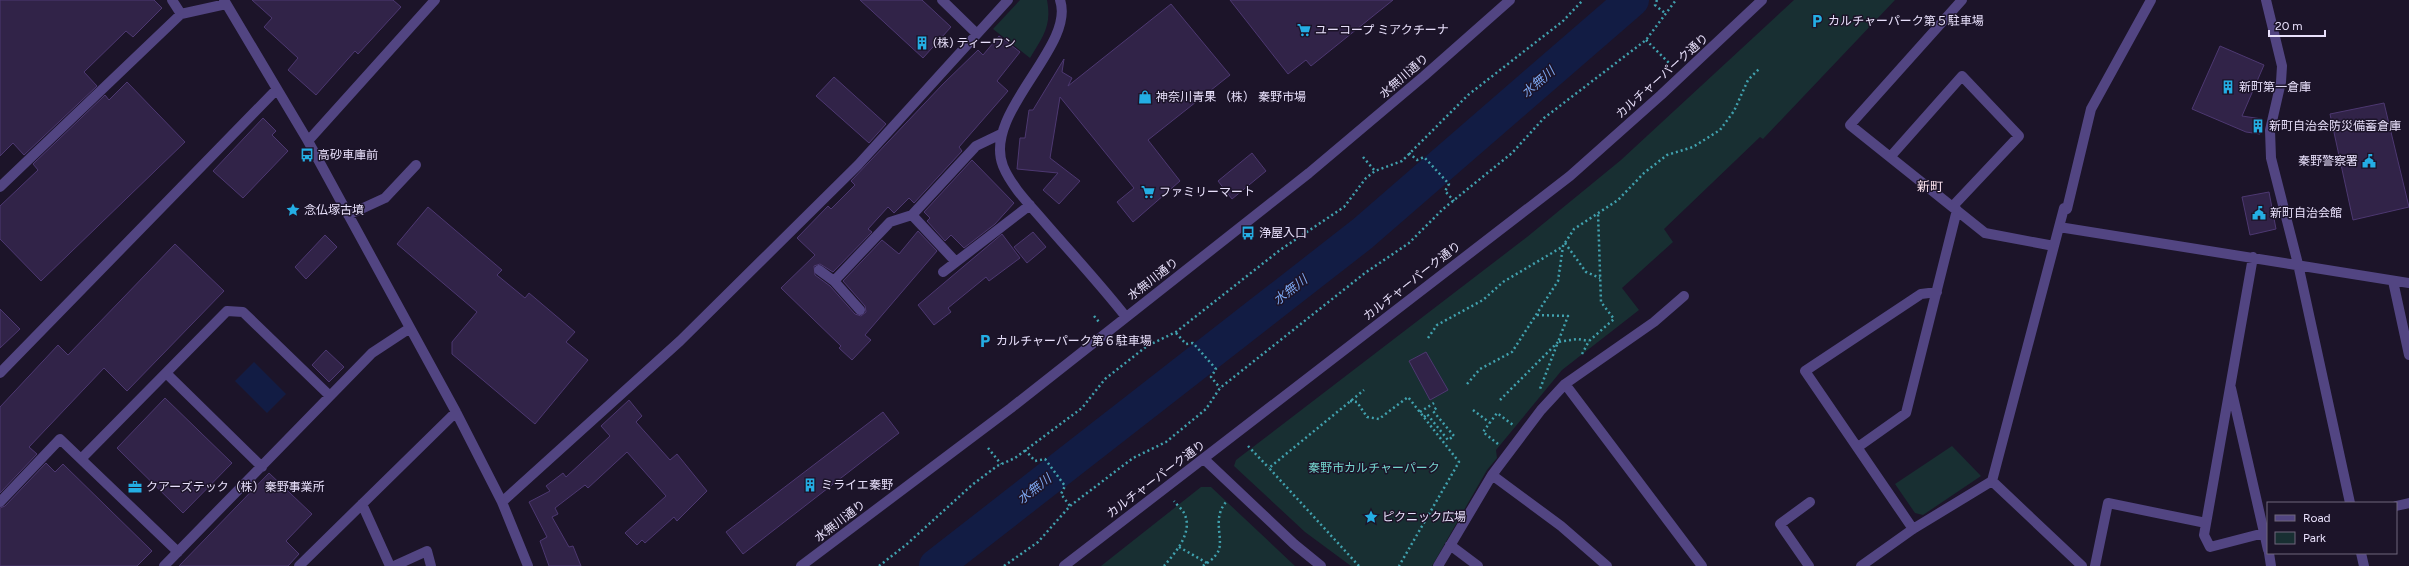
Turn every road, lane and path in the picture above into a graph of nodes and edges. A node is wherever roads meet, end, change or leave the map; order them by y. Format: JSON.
{"nodes":[{"id":1,"x":172,"y":0,"type":"edge"},
{"id":2,"x":435,"y":0,"type":"edge"},
{"id":3,"x":942,"y":0,"type":"edge"},
{"id":4,"x":1008,"y":0,"type":"edge"},
{"id":5,"x":1060,"y":0,"type":"edge"},
{"id":6,"x":1510,"y":0,"type":"edge"},
{"id":7,"x":1583,"y":0,"type":"edge"},
{"id":8,"x":1658,"y":0,"type":"edge"},
{"id":9,"x":1676,"y":0,"type":"edge"},
{"id":10,"x":1762,"y":0,"type":"edge"},
{"id":11,"x":1962,"y":0,"type":"edge"},
{"id":12,"x":2151,"y":0,"type":"edge"},
{"id":13,"x":2266,"y":0,"type":"edge"},
{"id":14,"x":225,"y":2,"type":"edge"},
{"id":15,"x":181,"y":14,"type":"junction"},
{"id":16,"x":1666,"y":14,"type":"junction"},
{"id":17,"x":977,"y":34,"type":"junction"},
{"id":18,"x":1646,"y":40,"type":"junction"},
{"id":19,"x":1669,"y":63,"type":"dead end"},
{"id":20,"x":1760,"y":68,"type":"dead end"},
{"id":21,"x":277,"y":88,"type":"junction"},
{"id":22,"x":1001,"y":134,"type":"junction"},
{"id":23,"x":308,"y":141,"type":"junction"},
{"id":24,"x":1409,"y":153,"type":"junction"},
{"id":25,"x":1891,"y":156,"type":"junction"},
{"id":26,"x":1363,"y":157,"type":"dead end"},
{"id":27,"x":416,"y":165,"type":"dead end"},
{"id":28,"x":1375,"y":171,"type":"junction"},
{"id":29,"x":0,"y":187,"type":"edge"},
{"id":30,"x":1454,"y":201,"type":"junction"},
{"id":31,"x":1030,"y":205,"type":"junction"},
{"id":32,"x":1955,"y":208,"type":"junction"},
{"id":33,"x":1598,"y":213,"type":"junction"},
{"id":34,"x":348,"y":215,"type":"junction"},
{"id":35,"x":912,"y":215,"type":"junction"},
{"id":36,"x":2059,"y":227,"type":"junction"},
{"id":37,"x":1565,"y":243,"type":"junction"},
{"id":38,"x":1562,"y":246,"type":"junction"},
{"id":39,"x":2054,"y":246,"type":"junction"},
{"id":40,"x":2253,"y":257,"type":"junction"},
{"id":41,"x":956,"y":262,"type":"junction"},
{"id":42,"x":2298,"y":264,"type":"junction"},
{"id":43,"x":819,"y":270,"type":"dead end"},
{"id":44,"x":943,"y":272,"type":"dead end"},
{"id":45,"x":1600,"y":278,"type":"junction"},
{"id":46,"x":2393,"y":281,"type":"junction"},
{"id":47,"x":834,"y":282,"type":"junction"},
{"id":48,"x":2409,"y":283,"type":"edge"},
{"id":49,"x":1937,"y":292,"type":"junction"},
{"id":50,"x":1684,"y":296,"type":"dead end"},
{"id":51,"x":860,"y":310,"type":"dead end"},
{"id":52,"x":1537,"y":315,"type":"junction"},
{"id":53,"x":1126,"y":317,"type":"junction"},
{"id":54,"x":410,"y":328,"type":"junction"},
{"id":55,"x":1176,"y":332,"type":"junction"},
{"id":56,"x":1428,"y":338,"type":"dead end"},
{"id":57,"x":1589,"y":341,"type":"junction"},
{"id":58,"x":1558,"y":342,"type":"junction"},
{"id":59,"x":2409,"y":355,"type":"edge"},
{"id":60,"x":1580,"y":358,"type":"dead end"},
{"id":61,"x":0,"y":373,"type":"edge"},
{"id":62,"x":166,"y":373,"type":"junction"},
{"id":63,"x":1467,"y":384,"type":"dead end"},
{"id":64,"x":1565,"y":384,"type":"junction"},
{"id":65,"x":2230,"y":384,"type":"junction"},
{"id":66,"x":1220,"y":388,"type":"junction"},
{"id":67,"x":1364,"y":390,"type":"dead end"},
{"id":68,"x":1539,"y":391,"type":"dead end"},
{"id":69,"x":330,"y":396,"type":"junction"},
{"id":70,"x":1500,"y":400,"type":"dead end"},
{"id":71,"x":1350,"y":401,"type":"junction"},
{"id":72,"x":1434,"y":402,"type":"dead end"},
{"id":73,"x":1437,"y":408,"type":"dead end"},
{"id":74,"x":1473,"y":410,"type":"dead end"},
{"id":75,"x":456,"y":412,"type":"junction"},
{"id":76,"x":1420,"y":412,"type":"junction"},
{"id":77,"x":1424,"y":417,"type":"junction"},
{"id":78,"x":1490,"y":423,"type":"junction"},
{"id":79,"x":1524,"y":434,"type":"junction"},
{"id":80,"x":1248,"y":446,"type":"dead end"},
{"id":81,"x":1858,"y":446,"type":"junction"},
{"id":82,"x":988,"y":448,"type":"dead end"},
{"id":83,"x":1025,"y":450,"type":"junction"},
{"id":84,"x":1509,"y":453,"type":"junction"},
{"id":85,"x":81,"y":459,"type":"junction"},
{"id":86,"x":1204,"y":459,"type":"junction"},
{"id":87,"x":1001,"y":464,"type":"junction"},
{"id":88,"x":262,"y":467,"type":"junction"},
{"id":89,"x":1269,"y":468,"type":"junction"},
{"id":90,"x":1492,"y":476,"type":"junction"},
{"id":91,"x":1992,"y":481,"type":"junction"},
{"id":92,"x":1229,"y":498,"type":"dead end"},
{"id":93,"x":1174,"y":501,"type":"dead end"},
{"id":94,"x":0,"y":502,"type":"edge"},
{"id":95,"x":502,"y":502,"type":"junction"},
{"id":96,"x":1810,"y":502,"type":"dead end"},
{"id":97,"x":2350,"y":502,"type":"edge"},
{"id":98,"x":362,"y":504,"type":"junction"},
{"id":99,"x":2409,"y":504,"type":"edge"},
{"id":100,"x":1070,"y":506,"type":"junction"},
{"id":101,"x":2397,"y":506,"type":"edge"},
{"id":102,"x":2206,"y":523,"type":"junction"},
{"id":103,"x":1913,"y":529,"type":"junction"},
{"id":104,"x":2266,"y":533,"type":"edge"},
{"id":105,"x":1450,"y":545,"type":"junction"},
{"id":106,"x":1179,"y":547,"type":"junction"},
{"id":107,"x":178,"y":552,"type":"junction"},
{"id":108,"x":2269,"y":554,"type":"edge"},
{"id":109,"x":2361,"y":554,"type":"edge"},
{"id":110,"x":1207,"y":563,"type":"junction"},
{"id":111,"x":164,"y":566,"type":"edge"},
{"id":112,"x":300,"y":566,"type":"edge"},
{"id":113,"x":390,"y":566,"type":"edge"},
{"id":114,"x":394,"y":566,"type":"edge"},
{"id":115,"x":431,"y":566,"type":"edge"},
{"id":116,"x":528,"y":566,"type":"edge"},
{"id":117,"x":801,"y":566,"type":"edge"},
{"id":118,"x":879,"y":566,"type":"edge"},
{"id":119,"x":1004,"y":566,"type":"edge"},
{"id":120,"x":1064,"y":566,"type":"edge"},
{"id":121,"x":1164,"y":566,"type":"edge"},
{"id":122,"x":1203,"y":566,"type":"edge"},
{"id":123,"x":1321,"y":566,"type":"edge"},
{"id":124,"x":1359,"y":566,"type":"edge"},
{"id":125,"x":1400,"y":566,"type":"edge"},
{"id":126,"x":1438,"y":566,"type":"edge"},
{"id":127,"x":1478,"y":566,"type":"edge"},
{"id":128,"x":1607,"y":566,"type":"edge"},
{"id":129,"x":1702,"y":566,"type":"edge"},
{"id":130,"x":1809,"y":566,"type":"edge"},
{"id":131,"x":1861,"y":566,"type":"edge"},
{"id":132,"x":2082,"y":566,"type":"edge"},
{"id":133,"x":2095,"y":566,"type":"edge"},
{"id":134,"x":2272,"y":566,"type":"edge"},
{"id":135,"x":2364,"y":566,"type":"edge"}],
"edges":[{"from":1,"to":15,"type":"street"},
{"from":2,"to":23,"type":"street"},
{"from":3,"to":17,"type":"street"},
{"from":4,"to":17,"type":"street"},
{"from":5,"to":22,"type":"street"},
{"from":6,"to":53,"type":"street","name":"水無川通り"},
{"from":7,"to":24,"type":"path"},
{"from":8,"to":16,"type":"path"},
{"from":9,"to":16,"type":"path"},
{"from":10,"to":86,"type":"street","name":"カルチャーパーク通り"},
{"from":11,"to":25,"type":"street"},
{"from":12,"to":36,"type":"street"},
{"from":13,"to":42,"type":"street"},
{"from":14,"to":15,"type":"street"},
{"from":14,"to":21,"type":"street"},
{"from":15,"to":29,"type":"street"},
{"from":16,"to":18,"type":"path"},
{"from":17,"to":95,"type":"street"},
{"from":18,"to":19,"type":"path"},
{"from":18,"to":30,"type":"path"},
{"from":20,"to":33,"type":"path"},
{"from":21,"to":23,"type":"street"},
{"from":21,"to":61,"type":"street"},
{"from":22,"to":31,"type":"street"},
{"from":22,"to":35,"type":"street"},
{"from":23,"to":34,"type":"street"},
{"from":24,"to":28,"type":"path"},
{"from":24,"to":30,"type":"path"},
{"from":25,"to":32,"type":"street"},
{"from":25,"to":32,"type":"street"},
{"from":26,"to":28,"type":"path"},
{"from":27,"to":34,"type":"street"},
{"from":28,"to":55,"type":"path"},
{"from":30,"to":66,"type":"path"},
{"from":31,"to":41,"type":"street"},
{"from":31,"to":53,"type":"street"},
{"from":32,"to":39,"type":"street"},
{"from":32,"to":49,"type":"street"},
{"from":33,"to":37,"type":"path"},
{"from":33,"to":45,"type":"path"},
{"from":34,"to":54,"type":"street"},
{"from":35,"to":41,"type":"street"},
{"from":35,"to":47,"type":"street"},
{"from":36,"to":39,"type":"street"},
{"from":36,"to":40,"type":"street"},
{"from":37,"to":38,"type":"path"},
{"from":37,"to":45,"type":"path"},
{"from":38,"to":52,"type":"path"},
{"from":38,"to":56,"type":"path"},
{"from":39,"to":91,"type":"street"},
{"from":40,"to":42,"type":"street"},
{"from":40,"to":65,"type":"street"},
{"from":41,"to":44,"type":"street"},
{"from":42,"to":46,"type":"street"},
{"from":42,"to":97,"type":"street"},
{"from":43,"to":47,"type":"street"},
{"from":45,"to":57,"type":"path"},
{"from":46,"to":48,"type":"street"},
{"from":46,"to":59,"type":"street"},
{"from":47,"to":51,"type":"street"},
{"from":49,"to":81,"type":"street"},
{"from":49,"to":81,"type":"street"},
{"from":50,"to":64,"type":"street"},
{"from":52,"to":58,"type":"path"},
{"from":52,"to":63,"type":"path"},
{"from":53,"to":117,"type":"street","name":"水無川通り"},
{"from":54,"to":69,"type":"street"},
{"from":54,"to":75,"type":"street"},
{"from":55,"to":66,"type":"path"},
{"from":55,"to":83,"type":"path"},
{"from":57,"to":58,"type":"path"},
{"from":57,"to":60,"type":"path"},
{"from":58,"to":68,"type":"path"},
{"from":58,"to":70,"type":"path"},
{"from":62,"to":69,"type":"street"},
{"from":62,"to":85,"type":"street"},
{"from":62,"to":88,"type":"street"},
{"from":64,"to":79,"type":"street"},
{"from":64,"to":129,"type":"street"},
{"from":65,"to":102,"type":"street"},
{"from":65,"to":104,"type":"street"},
{"from":66,"to":100,"type":"path"},
{"from":67,"to":71,"type":"path"},
{"from":69,"to":88,"type":"street"},
{"from":71,"to":76,"type":"path"},
{"from":71,"to":89,"type":"path"},
{"from":72,"to":76,"type":"path"},
{"from":73,"to":77,"type":"path"},
{"from":74,"to":78,"type":"path"},
{"from":75,"to":95,"type":"street"},
{"from":75,"to":98,"type":"street"},
{"from":76,"to":77,"type":"path"},
{"from":77,"to":125,"type":"path"},
{"from":78,"to":79,"type":"path"},
{"from":78,"to":84,"type":"path"},
{"from":79,"to":84,"type":"street"},
{"from":80,"to":89,"type":"path"},
{"from":81,"to":103,"type":"street"},
{"from":82,"to":87,"type":"path"},
{"from":83,"to":87,"type":"path"},
{"from":83,"to":100,"type":"path"},
{"from":84,"to":90,"type":"street"},
{"from":85,"to":94,"type":"street"},
{"from":85,"to":107,"type":"street"},
{"from":86,"to":120,"type":"street","name":"カルチャーパーク通り"},
{"from":86,"to":123,"type":"street"},
{"from":87,"to":118,"type":"path"},
{"from":88,"to":107,"type":"street"},
{"from":89,"to":124,"type":"path"},
{"from":90,"to":105,"type":"street"},
{"from":90,"to":128,"type":"street"},
{"from":91,"to":103,"type":"street"},
{"from":91,"to":132,"type":"street"},
{"from":92,"to":110,"type":"path"},
{"from":93,"to":106,"type":"path"},
{"from":95,"to":116,"type":"street"},
{"from":96,"to":130,"type":"street"},
{"from":98,"to":112,"type":"street"},
{"from":98,"to":113,"type":"street"},
{"from":99,"to":101,"type":"street"},
{"from":100,"to":119,"type":"path"},
{"from":102,"to":104,"type":"street"},
{"from":102,"to":133,"type":"street"},
{"from":103,"to":131,"type":"street"},
{"from":105,"to":126,"type":"street"},
{"from":105,"to":127,"type":"street"},
{"from":106,"to":110,"type":"path"},
{"from":106,"to":121,"type":"path"},
{"from":107,"to":111,"type":"street"},
{"from":108,"to":134,"type":"street"},
{"from":109,"to":135,"type":"street"},
{"from":110,"to":122,"type":"path"},
{"from":114,"to":115,"type":"street"}]}
